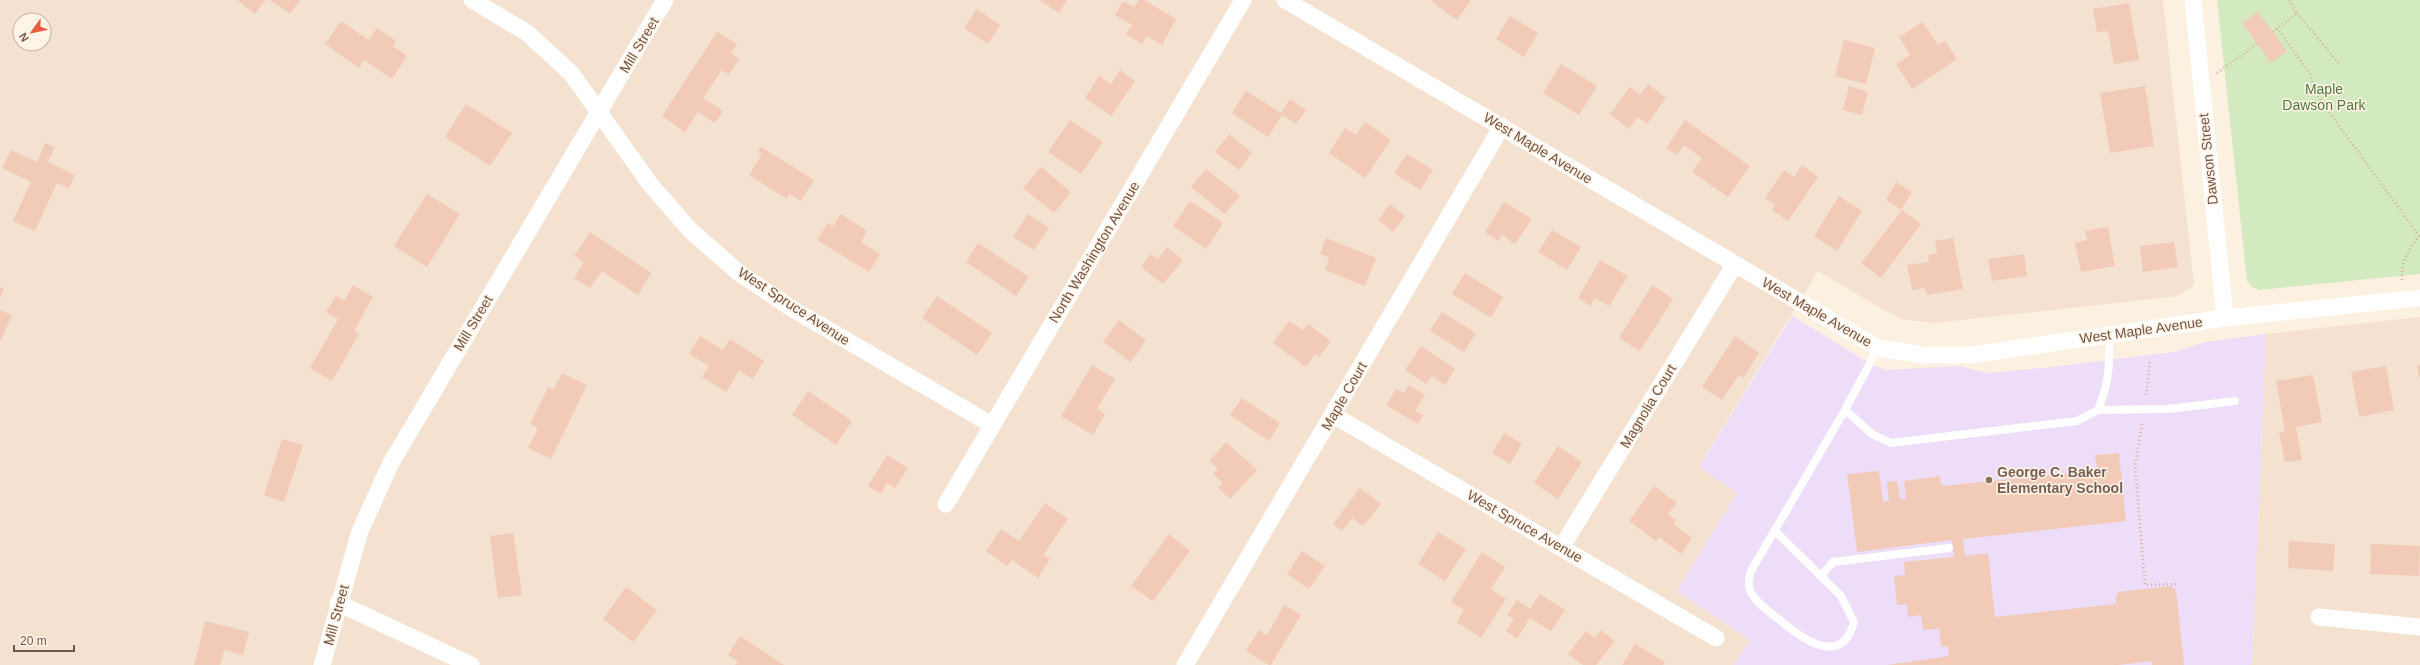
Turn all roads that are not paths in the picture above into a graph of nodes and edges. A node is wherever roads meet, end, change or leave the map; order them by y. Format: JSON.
{"nodes":[{"id":1,"x":472,"y":0,"type":"edge"},
{"id":2,"x":665,"y":0,"type":"edge"},
{"id":3,"x":1243,"y":0,"type":"edge"},
{"id":4,"x":1286,"y":0,"type":"edge"},
{"id":5,"x":2192,"y":0,"type":"edge"},
{"id":6,"x":599,"y":112,"type":"junction"},
{"id":7,"x":1502,"y":126,"type":"junction"},
{"id":8,"x":1735,"y":264,"type":"junction"},
{"id":9,"x":2420,"y":298,"type":"edge"},
{"id":10,"x":2225,"y":318,"type":"junction"},
{"id":11,"x":2109,"y":336,"type":"junction"},
{"id":12,"x":1878,"y":348,"type":"junction"},
{"id":13,"x":2235,"y":401,"type":"dead end"},
{"id":14,"x":1845,"y":410,"type":"junction"},
{"id":15,"x":2098,"y":410,"type":"junction"},
{"id":16,"x":1333,"y":415,"type":"junction"},
{"id":17,"x":992,"y":425,"type":"junction"},
{"id":18,"x":946,"y":504,"type":"dead end"},
{"id":19,"x":1775,"y":531,"type":"junction"},
{"id":20,"x":1562,"y":548,"type":"junction"},
{"id":21,"x":1949,"y":548,"type":"dead end"},
{"id":22,"x":1821,"y":576,"type":"junction"},
{"id":23,"x":338,"y":603,"type":"junction"},
{"id":24,"x":2319,"y":616,"type":"dead end"},
{"id":25,"x":2420,"y":627,"type":"edge"},
{"id":26,"x":1716,"y":638,"type":"dead end"},
{"id":27,"x":322,"y":665,"type":"edge"},
{"id":28,"x":471,"y":665,"type":"edge"},
{"id":29,"x":1185,"y":665,"type":"edge"}],
"edges":[{"from":1,"to":6,"type":"street","name":"West Spruce Avenue"},
{"from":2,"to":6,"type":"street","name":"Mill Street"},
{"from":3,"to":17,"type":"street","name":"North Washington Avenue"},
{"from":4,"to":7,"type":"street","name":"West Maple Avenue"},
{"from":5,"to":10,"type":"street","name":"Dawson Street"},
{"from":6,"to":17,"type":"street","name":"West Spruce Avenue"},
{"from":6,"to":23,"type":"street","name":"Mill Street"},
{"from":7,"to":8,"type":"street","name":"West Maple Avenue"},
{"from":7,"to":16,"type":"street","name":"Maple Court"},
{"from":8,"to":12,"type":"street","name":"West Maple Avenue"},
{"from":8,"to":20,"type":"street","name":"Magnolia Court"},
{"from":9,"to":10,"type":"street","name":"West Maple Avenue"},
{"from":10,"to":11,"type":"street","name":"West Maple Avenue"},
{"from":11,"to":12,"type":"street","name":"West Maple Avenue"},
{"from":11,"to":15,"type":"lane"},
{"from":12,"to":14,"type":"lane"},
{"from":13,"to":15,"type":"lane"},
{"from":14,"to":15,"type":"lane"},
{"from":14,"to":19,"type":"lane"},
{"from":16,"to":20,"type":"street","name":"West Spruce Avenue"},
{"from":16,"to":29,"type":"street","name":"Maple Court"},
{"from":17,"to":18,"type":"street","name":"North Washington Avenue"},
{"from":19,"to":22,"type":"lane"},
{"from":19,"to":22,"type":"lane"},
{"from":20,"to":26,"type":"street","name":"West Spruce Avenue"},
{"from":21,"to":22,"type":"lane"},
{"from":23,"to":27,"type":"street","name":"Mill Street"},
{"from":23,"to":28,"type":"street"},
{"from":24,"to":25,"type":"street"}]}
